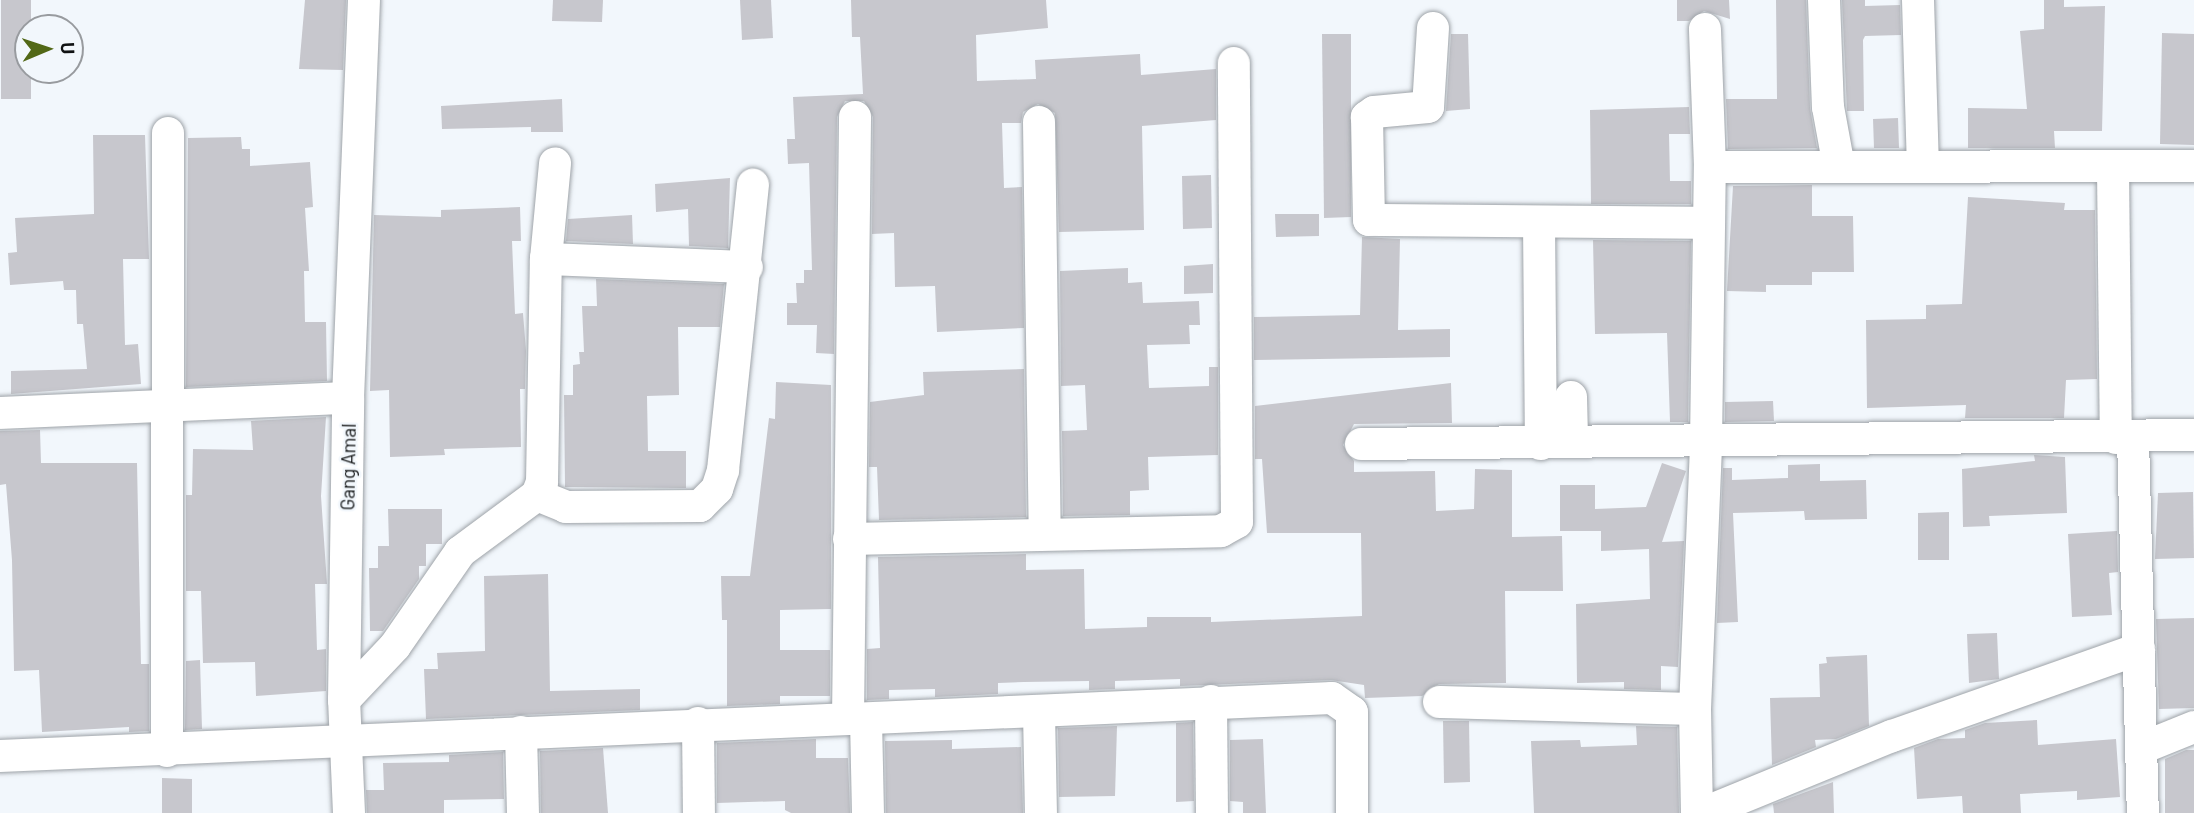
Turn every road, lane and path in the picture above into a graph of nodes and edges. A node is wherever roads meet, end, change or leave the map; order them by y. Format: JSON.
{"nodes":[{"id":1,"x":364,"y":0,"type":"edge"},
{"id":2,"x":1824,"y":0,"type":"edge"},
{"id":3,"x":1918,"y":0,"type":"edge"},
{"id":4,"x":1433,"y":28,"type":"dead end"},
{"id":5,"x":1705,"y":29,"type":"dead end"},
{"id":6,"x":1234,"y":63,"type":"dead end"},
{"id":7,"x":855,"y":117,"type":"dead end"},
{"id":8,"x":1039,"y":122,"type":"dead end"},
{"id":9,"x":168,"y":133,"type":"dead end"},
{"id":10,"x":555,"y":163,"type":"dead end"},
{"id":11,"x":2194,"y":166,"type":"edge"},
{"id":12,"x":1710,"y":167,"type":"junction"},
{"id":13,"x":1839,"y":167,"type":"junction"},
{"id":14,"x":1923,"y":167,"type":"junction"},
{"id":15,"x":2113,"y":168,"type":"junction"},
{"id":16,"x":753,"y":184,"type":"dead end"},
{"id":17,"x":1539,"y":222,"type":"junction"},
{"id":18,"x":1707,"y":223,"type":"junction"},
{"id":19,"x":546,"y":259,"type":"junction"},
{"id":20,"x":747,"y":267,"type":"junction"},
{"id":21,"x":1571,"y":397,"type":"dead end"},
{"id":22,"x":348,"y":398,"type":"junction"},
{"id":23,"x":167,"y":407,"type":"junction"},
{"id":24,"x":0,"y":413,"type":"edge"},
{"id":25,"x":2194,"y":435,"type":"edge"},
{"id":26,"x":2124,"y":438,"type":"junction"},
{"id":27,"x":1573,"y":439,"type":"junction"},
{"id":28,"x":1706,"y":443,"type":"junction"},
{"id":29,"x":1362,"y":444,"type":"dead end"},
{"id":30,"x":1541,"y":444,"type":"junction"},
{"id":31,"x":537,"y":495,"type":"junction"},
{"id":32,"x":1045,"y":532,"type":"junction"},
{"id":33,"x":849,"y":539,"type":"junction"},
{"id":34,"x":2139,"y":649,"type":"junction"},
{"id":35,"x":344,"y":700,"type":"junction"},
{"id":36,"x":1211,"y":701,"type":"junction"},
{"id":37,"x":1439,"y":702,"type":"dead end"},
{"id":38,"x":1695,"y":709,"type":"junction"},
{"id":39,"x":1039,"y":712,"type":"junction"},
{"id":40,"x":857,"y":719,"type":"junction"},
{"id":41,"x":698,"y":723,"type":"junction"},
{"id":42,"x":2194,"y":727,"type":"edge"},
{"id":43,"x":521,"y":732,"type":"junction"},
{"id":44,"x":348,"y":743,"type":"junction"},
{"id":45,"x":2142,"y":748,"type":"junction"},
{"id":46,"x":167,"y":751,"type":"junction"},
{"id":47,"x":0,"y":756,"type":"edge"},
{"id":48,"x":349,"y":813,"type":"edge"},
{"id":49,"x":523,"y":813,"type":"edge"},
{"id":50,"x":699,"y":813,"type":"edge"},
{"id":51,"x":868,"y":813,"type":"edge"},
{"id":52,"x":1041,"y":813,"type":"edge"},
{"id":53,"x":1212,"y":813,"type":"edge"},
{"id":54,"x":1352,"y":813,"type":"edge"},
{"id":55,"x":1697,"y":813,"type":"edge"},
{"id":56,"x":1704,"y":813,"type":"edge"},
{"id":57,"x":2143,"y":813,"type":"edge"}],
"edges":[{"from":1,"to":22,"type":"street","name":"Gang Amal"},
{"from":2,"to":13,"type":"street"},
{"from":3,"to":14,"type":"street"},
{"from":4,"to":17,"type":"street"},
{"from":5,"to":12,"type":"street"},
{"from":6,"to":32,"type":"street"},
{"from":7,"to":33,"type":"street"},
{"from":8,"to":32,"type":"street"},
{"from":9,"to":23,"type":"street"},
{"from":10,"to":19,"type":"street"},
{"from":11,"to":15,"type":"street"},
{"from":12,"to":13,"type":"street"},
{"from":12,"to":18,"type":"street"},
{"from":13,"to":14,"type":"street"},
{"from":14,"to":15,"type":"street"},
{"from":15,"to":26,"type":"street"},
{"from":16,"to":20,"type":"street"},
{"from":17,"to":18,"type":"street"},
{"from":17,"to":30,"type":"street"},
{"from":18,"to":28,"type":"street"},
{"from":19,"to":20,"type":"street"},
{"from":19,"to":31,"type":"street"},
{"from":20,"to":31,"type":"street"},
{"from":21,"to":27,"type":"street"},
{"from":22,"to":23,"type":"street"},
{"from":22,"to":35,"type":"street","name":"Gang Amal"},
{"from":23,"to":24,"type":"street"},
{"from":23,"to":46,"type":"street"},
{"from":25,"to":26,"type":"street"},
{"from":26,"to":28,"type":"street"},
{"from":26,"to":34,"type":"street"},
{"from":27,"to":28,"type":"street"},
{"from":27,"to":30,"type":"street"},
{"from":28,"to":38,"type":"street"},
{"from":29,"to":30,"type":"street"},
{"from":31,"to":35,"type":"street"},
{"from":32,"to":33,"type":"street"},
{"from":33,"to":40,"type":"street"},
{"from":34,"to":45,"type":"street"},
{"from":34,"to":56,"type":"street"},
{"from":35,"to":44,"type":"street","name":"Gang Amal"},
{"from":36,"to":39,"type":"street"},
{"from":36,"to":53,"type":"street"},
{"from":36,"to":54,"type":"street"},
{"from":37,"to":38,"type":"street"},
{"from":38,"to":55,"type":"street"},
{"from":39,"to":40,"type":"street"},
{"from":39,"to":52,"type":"street"},
{"from":40,"to":41,"type":"street"},
{"from":40,"to":51,"type":"street"},
{"from":41,"to":43,"type":"street"},
{"from":41,"to":50,"type":"street"},
{"from":42,"to":45,"type":"street"},
{"from":43,"to":44,"type":"street"},
{"from":43,"to":49,"type":"street"},
{"from":44,"to":46,"type":"street"},
{"from":44,"to":48,"type":"street","name":"Gang Amal"},
{"from":45,"to":57,"type":"street"},
{"from":46,"to":47,"type":"street"}]}
